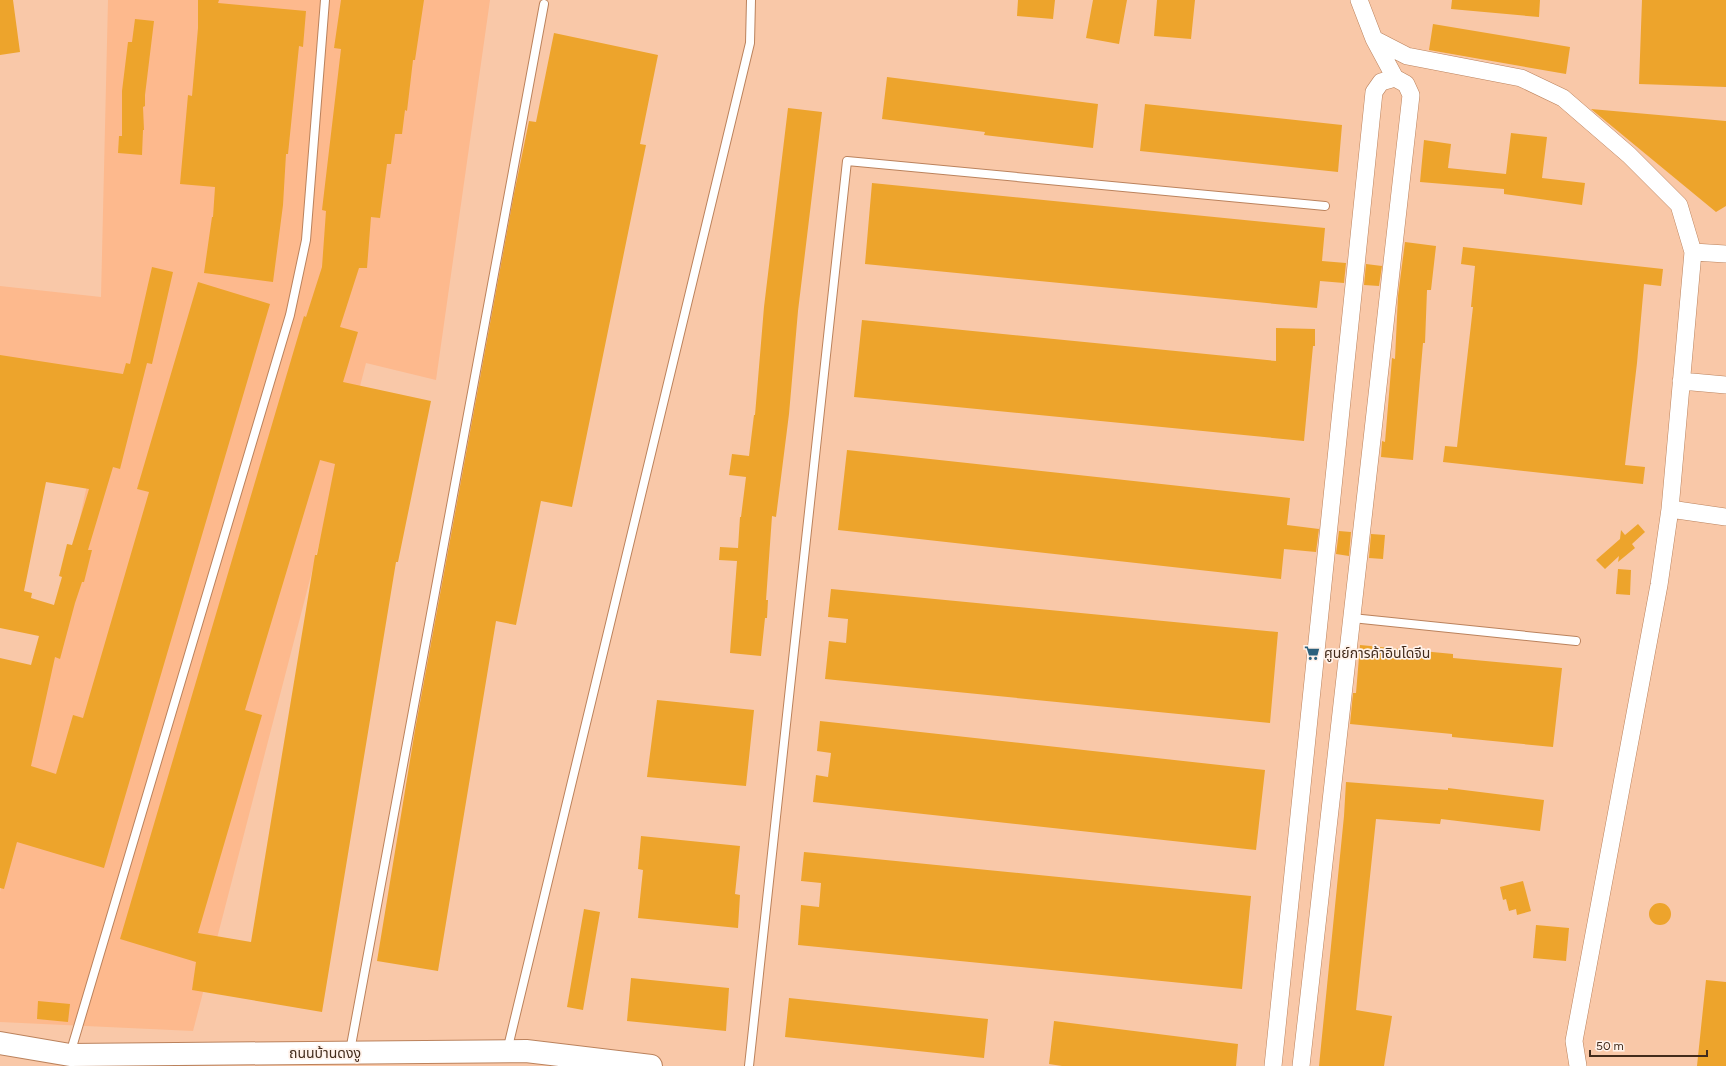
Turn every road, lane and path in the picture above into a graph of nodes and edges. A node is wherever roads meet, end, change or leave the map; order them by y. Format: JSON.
{"nodes":[{"id":1,"x":325,"y":0,"type":"edge"},
{"id":2,"x":751,"y":0,"type":"edge"},
{"id":3,"x":1359,"y":0,"type":"edge"},
{"id":4,"x":544,"y":4,"type":"dead end"},
{"id":5,"x":1374,"y":39,"type":"junction"},
{"id":6,"x":1395,"y":78,"type":"junction"},
{"id":7,"x":1325,"y":206,"type":"dead end"},
{"id":8,"x":1693,"y":252,"type":"junction"},
{"id":9,"x":1726,"y":254,"type":"edge"},
{"id":10,"x":1681,"y":381,"type":"junction"},
{"id":11,"x":1726,"y":385,"type":"edge"},
{"id":12,"x":1670,"y":509,"type":"junction"},
{"id":13,"x":1726,"y":517,"type":"edge"},
{"id":14,"x":1352,"y":618,"type":"junction"},
{"id":15,"x":1576,"y":641,"type":"dead end"},
{"id":16,"x":0,"y":1043,"type":"edge"},
{"id":17,"x":507,"y":1052,"type":"junction"},
{"id":18,"x":350,"y":1053,"type":"junction"},
{"id":19,"x":70,"y":1055,"type":"junction"},
{"id":20,"x":651,"y":1066,"type":"edge"},
{"id":21,"x":749,"y":1066,"type":"edge"},
{"id":22,"x":1273,"y":1066,"type":"edge"},
{"id":23,"x":1301,"y":1066,"type":"edge"},
{"id":24,"x":1578,"y":1066,"type":"edge"}],
"edges":[{"from":1,"to":19,"type":"lane"},
{"from":2,"to":17,"type":"lane"},
{"from":3,"to":5,"type":"street"},
{"from":4,"to":18,"type":"lane"},
{"from":5,"to":6,"type":"street"},
{"from":5,"to":8,"type":"street"},
{"from":6,"to":14,"type":"street"},
{"from":6,"to":22,"type":"street"},
{"from":7,"to":21,"type":"lane"},
{"from":8,"to":9,"type":"street"},
{"from":8,"to":10,"type":"street"},
{"from":10,"to":11,"type":"street"},
{"from":10,"to":12,"type":"street"},
{"from":12,"to":13,"type":"street"},
{"from":12,"to":24,"type":"street"},
{"from":14,"to":15,"type":"lane"},
{"from":14,"to":23,"type":"street"},
{"from":16,"to":19,"type":"street","name":"ถนนบ้านดงงู"},
{"from":17,"to":18,"type":"street","name":"ถนนบ้านดงงู"},
{"from":17,"to":20,"type":"street","name":"ถนนบ้านดงงู"},
{"from":18,"to":19,"type":"street","name":"ถนนบ้านดงงู"}]}
